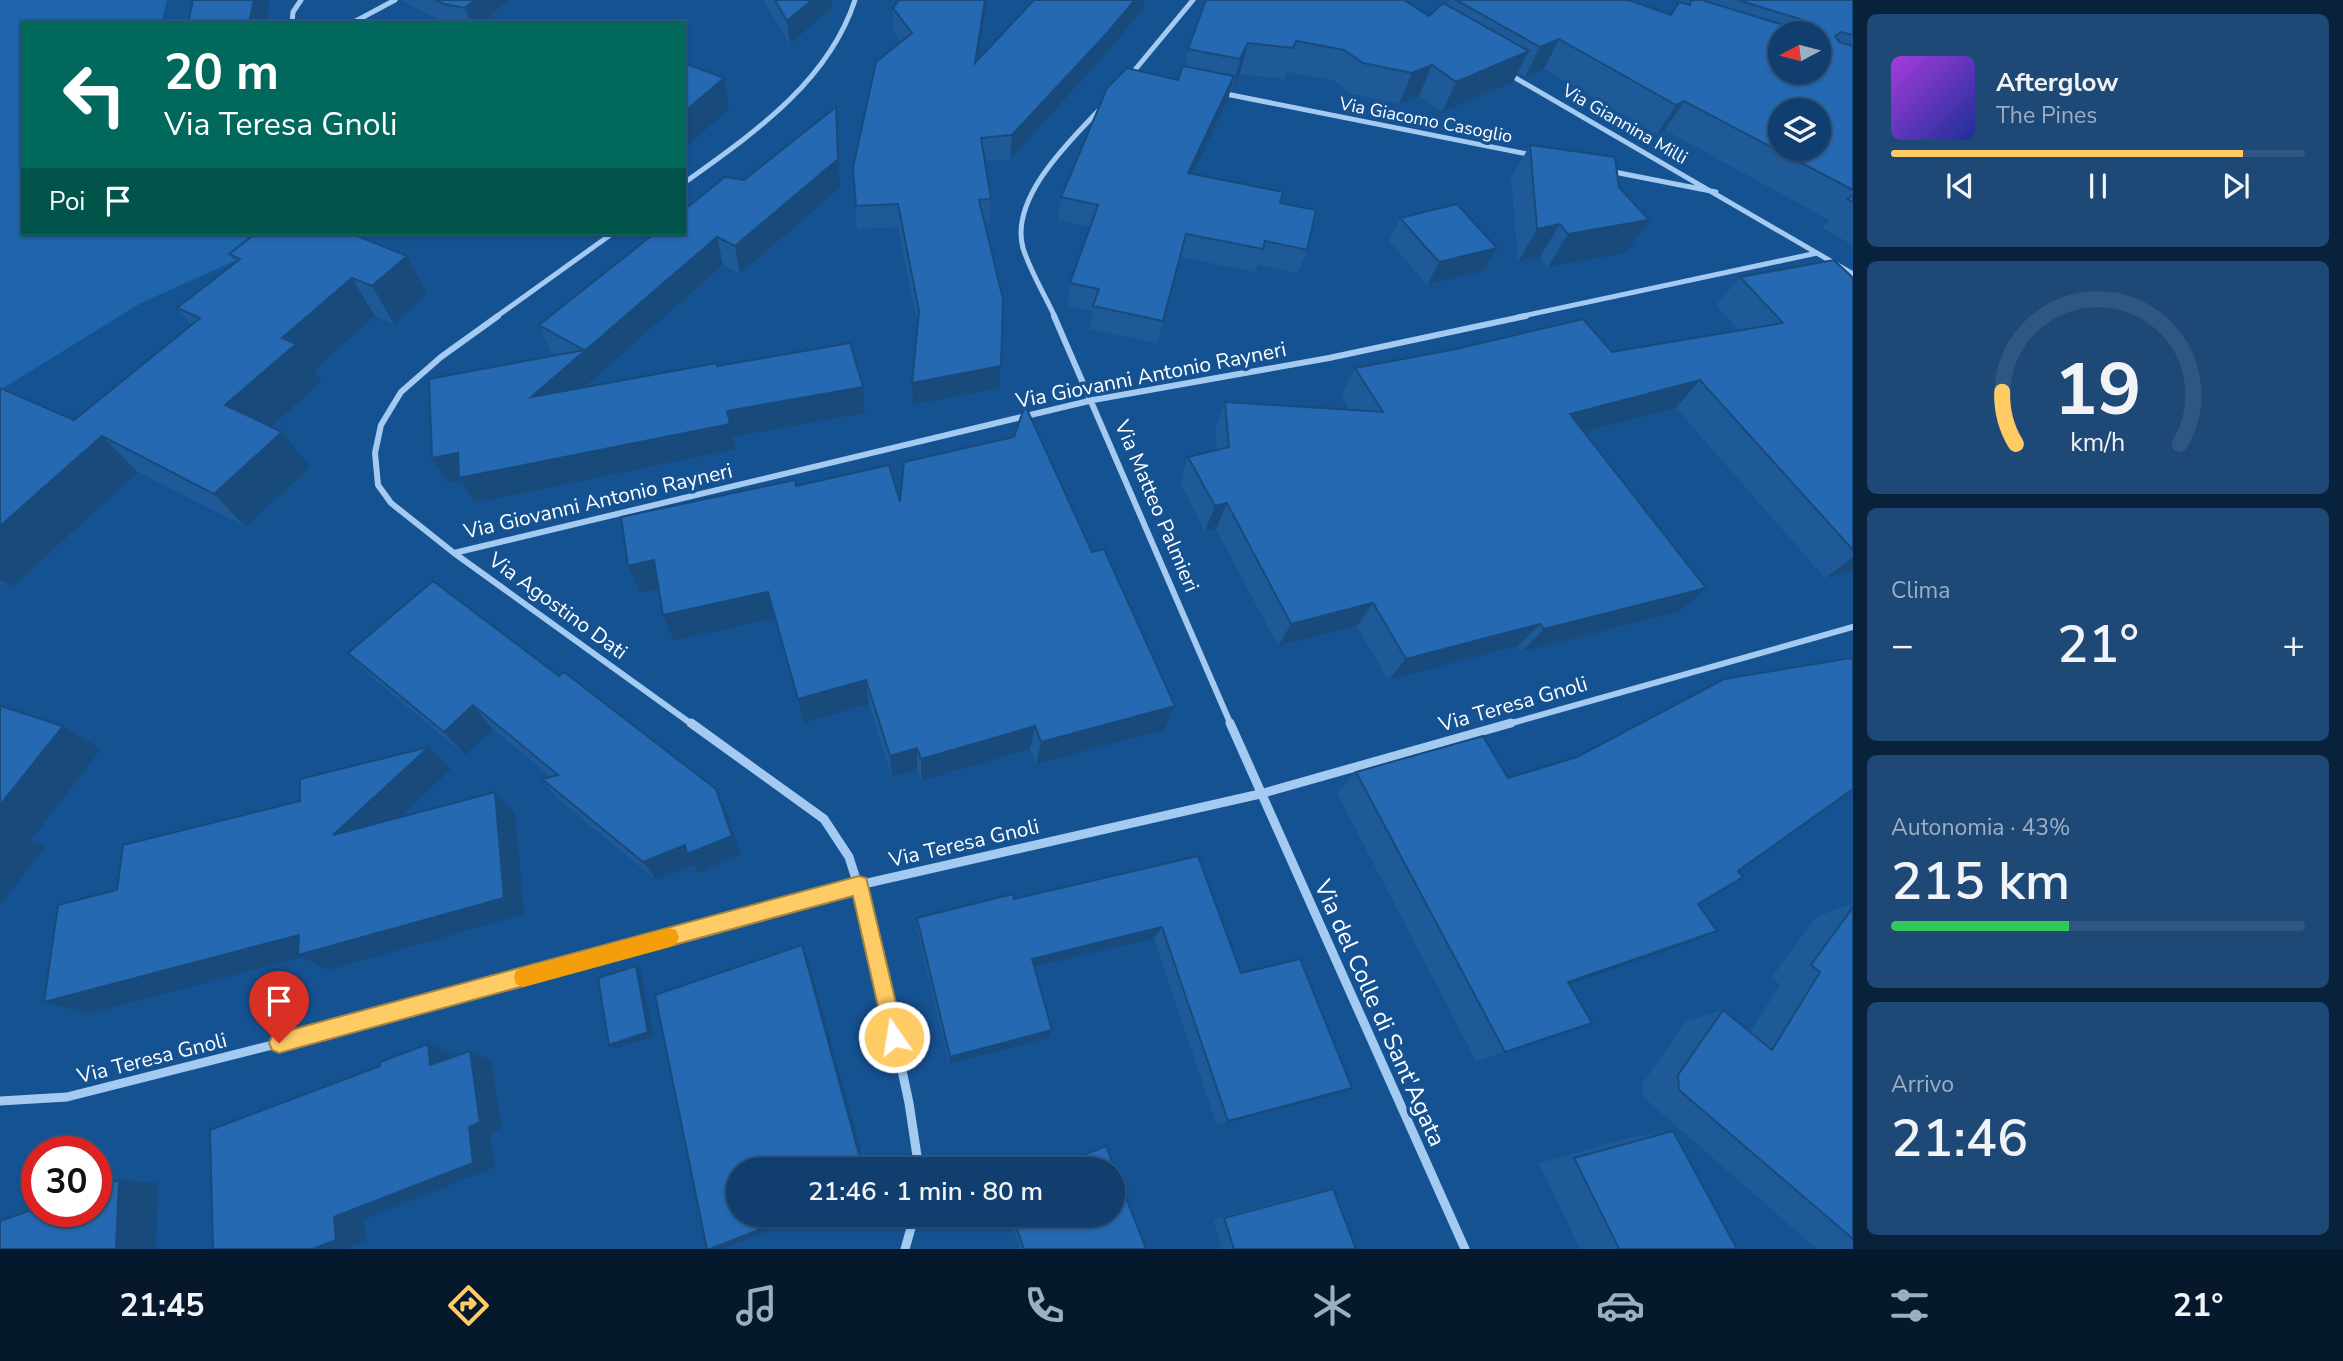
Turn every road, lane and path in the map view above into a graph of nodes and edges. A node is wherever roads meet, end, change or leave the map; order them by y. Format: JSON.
{"nodes":[{"id":1,"x":301,"y":0,"type":"edge"},
{"id":2,"x":395,"y":0,"type":"edge"},
{"id":3,"x":855,"y":0,"type":"edge"},
{"id":4,"x":1193,"y":0,"type":"edge"},
{"id":5,"x":292,"y":21,"type":"edge"},
{"id":6,"x":356,"y":21,"type":"edge"},
{"id":7,"x":1494,"y":66,"type":"edge"},
{"id":8,"x":1131,"y":75,"type":"junction"},
{"id":9,"x":1145,"y":78,"type":"edge"},
{"id":10,"x":1122,"y":85,"type":"edge"},
{"id":11,"x":1213,"y":91,"type":"edge"},
{"id":12,"x":1105,"y":104,"type":"edge"},
{"id":13,"x":1539,"y":157,"type":"edge"},
{"id":14,"x":1607,"y":170,"type":"edge"},
{"id":15,"x":686,"y":182,"type":"edge"},
{"id":16,"x":1716,"y":192,"type":"junction"},
{"id":17,"x":610,"y":235,"type":"edge"},
{"id":18,"x":1816,"y":253,"type":"junction"},
{"id":19,"x":1853,"y":274,"type":"edge"},
{"id":20,"x":1093,"y":400,"type":"junction"},
{"id":21,"x":454,"y":553,"type":"junction"},
{"id":22,"x":1853,"y":626,"type":"edge"},
{"id":23,"x":1260,"y":794,"type":"junction"},
{"id":24,"x":859,"y":885,"type":"junction"},
{"id":25,"x":0,"y":1101,"type":"edge"},
{"id":26,"x":918,"y":1157,"type":"edge"},
{"id":27,"x":911,"y":1227,"type":"edge"},
{"id":28,"x":905,"y":1249,"type":"edge"},
{"id":29,"x":1465,"y":1249,"type":"edge"}],
"edges":[{"from":1,"to":5,"type":"street"},
{"from":2,"to":6,"type":"street"},
{"from":3,"to":15,"type":"street"},
{"from":4,"to":8,"type":"street"},
{"from":7,"to":16,"type":"street","name":"Via Giannina Milli"},
{"from":8,"to":9,"type":"street"},
{"from":8,"to":10,"type":"street"},
{"from":11,"to":13,"type":"street","name":"Via Giacomo Casoglio"},
{"from":12,"to":20,"type":"street","name":"Via Matteo Palmieri"},
{"from":14,"to":16,"type":"street"},
{"from":16,"to":18,"type":"street","name":"Via Giannina Milli"},
{"from":17,"to":21,"type":"street","name":"Via Agostino Dati"},
{"from":18,"to":19,"type":"street","name":"Via Giannina Milli"},
{"from":18,"to":20,"type":"street","name":"Via Giovanni Antonio Rayneri"},
{"from":20,"to":21,"type":"street","name":"Via Giovanni Antonio Rayneri"},
{"from":20,"to":23,"type":"street","name":"Via Matteo Palmieri"},
{"from":21,"to":24,"type":"street","name":"Via Agostino Dati"},
{"from":22,"to":23,"type":"street","name":"Via Teresa Gnoli"},
{"from":23,"to":24,"type":"street","name":"Via Teresa Gnoli"},
{"from":23,"to":29,"type":"street","name":"Via del Colle di Sant'Agata"},
{"from":24,"to":25,"type":"street","name":"Via Teresa Gnoli"},
{"from":24,"to":26,"type":"street","name":"Via Agostino Dati"},
{"from":27,"to":28,"type":"street"}]}
